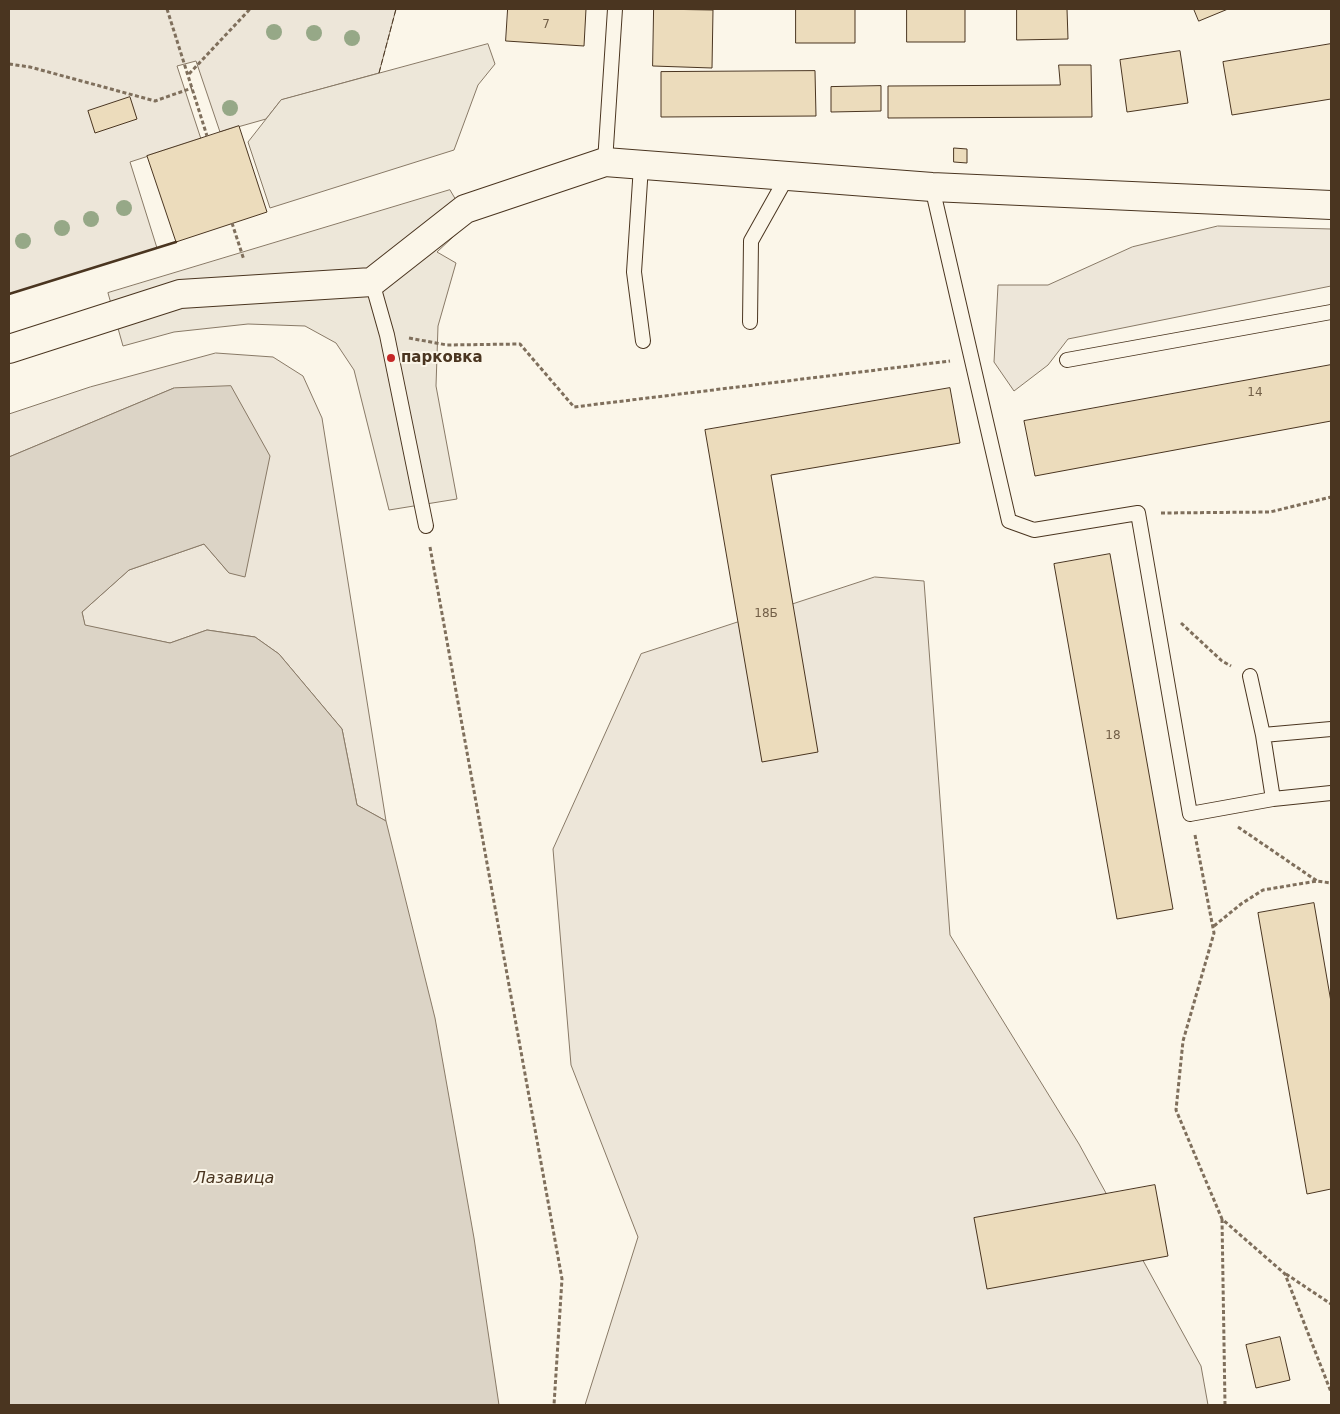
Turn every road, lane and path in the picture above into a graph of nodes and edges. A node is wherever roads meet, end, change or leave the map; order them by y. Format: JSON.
{"nodes":[{"id":1,"x":167,"y":9,"type":"edge"},
{"id":2,"x":250,"y":9,"type":"edge"},
{"id":3,"x":615,"y":9,"type":"edge"},
{"id":4,"x":9,"y":64,"type":"edge"},
{"id":5,"x":188,"y":75,"type":"junction"},
{"id":6,"x":192,"y":88,"type":"junction"},
{"id":7,"x":207,"y":136,"type":"dead end"},
{"id":8,"x":605,"y":162,"type":"junction"},
{"id":9,"x":641,"y":166,"type":"junction"},
{"id":10,"x":788,"y":175,"type":"junction"},
{"id":11,"x":932,"y":186,"type":"junction"},
{"id":12,"x":1331,"y":206,"type":"edge"},
{"id":13,"x":232,"y":223,"type":"dead end"},
{"id":14,"x":372,"y":282,"type":"junction"},
{"id":15,"x":253,"y":289,"type":"junction"},
{"id":16,"x":1331,"y":312,"type":"edge"},
{"id":17,"x":750,"y":322,"type":"dead end"},
{"id":18,"x":387,"y":334,"type":"junction"},
{"id":19,"x":643,"y":341,"type":"dead end"},
{"id":20,"x":9,"y":349,"type":"edge"},
{"id":21,"x":954,"y":360,"type":"dead end"},
{"id":22,"x":1067,"y":360,"type":"dead end"},
{"id":23,"x":1331,"y":498,"type":"edge"},
{"id":24,"x":1138,"y":513,"type":"junction"},
{"id":25,"x":426,"y":526,"type":"joint"},
{"id":26,"x":1153,"y":597,"type":"junction"},
{"id":27,"x":1250,"y":676,"type":"joint"},
{"id":28,"x":1331,"y":729,"type":"edge"},
{"id":29,"x":1263,"y":735,"type":"junction"},
{"id":30,"x":1331,"y":793,"type":"edge"},
{"id":31,"x":1273,"y":799,"type":"junction"},
{"id":32,"x":1213,"y":810,"type":"junction"},
{"id":33,"x":1190,"y":814,"type":"junction"},
{"id":34,"x":1317,"y":881,"type":"junction"},
{"id":35,"x":1331,"y":883,"type":"edge"},
{"id":36,"x":1214,"y":926,"type":"junction"},
{"id":37,"x":1222,"y":1219,"type":"junction"},
{"id":38,"x":1285,"y":1274,"type":"junction"},
{"id":39,"x":1331,"y":1304,"type":"edge"},
{"id":40,"x":1331,"y":1392,"type":"edge"},
{"id":41,"x":554,"y":1405,"type":"edge"},
{"id":42,"x":1225,"y":1405,"type":"edge"}],
"edges":[{"from":1,"to":5,"type":"path"},
{"from":2,"to":5,"type":"path"},
{"from":3,"to":8,"type":"lane"},
{"from":4,"to":6,"type":"path"},
{"from":5,"to":6,"type":"path"},
{"from":6,"to":7,"type":"path"},
{"from":8,"to":9,"type":"street"},
{"from":8,"to":14,"type":"street"},
{"from":9,"to":10,"type":"street"},
{"from":9,"to":19,"type":"lane"},
{"from":10,"to":11,"type":"street"},
{"from":10,"to":17,"type":"lane"},
{"from":11,"to":12,"type":"street"},
{"from":11,"to":24,"type":"lane"},
{"from":13,"to":15,"type":"path"},
{"from":14,"to":15,"type":"street"},
{"from":14,"to":18,"type":"lane"},
{"from":15,"to":20,"type":"street"},
{"from":16,"to":22,"type":"lane"},
{"from":18,"to":21,"type":"path"},
{"from":18,"to":25,"type":"lane"},
{"from":23,"to":24,"type":"path"},
{"from":24,"to":26,"type":"lane"},
{"from":25,"to":41,"type":"path"},
{"from":26,"to":27,"type":"path"},
{"from":26,"to":33,"type":"lane"},
{"from":27,"to":29,"type":"lane"},
{"from":28,"to":29,"type":"lane"},
{"from":29,"to":31,"type":"lane"},
{"from":30,"to":31,"type":"lane"},
{"from":31,"to":32,"type":"lane"},
{"from":32,"to":33,"type":"lane"},
{"from":32,"to":34,"type":"path"},
{"from":33,"to":36,"type":"path"},
{"from":34,"to":35,"type":"path"},
{"from":34,"to":36,"type":"path"},
{"from":36,"to":37,"type":"path"},
{"from":37,"to":38,"type":"path"},
{"from":37,"to":42,"type":"path"},
{"from":38,"to":39,"type":"path"},
{"from":38,"to":40,"type":"path"}]}
